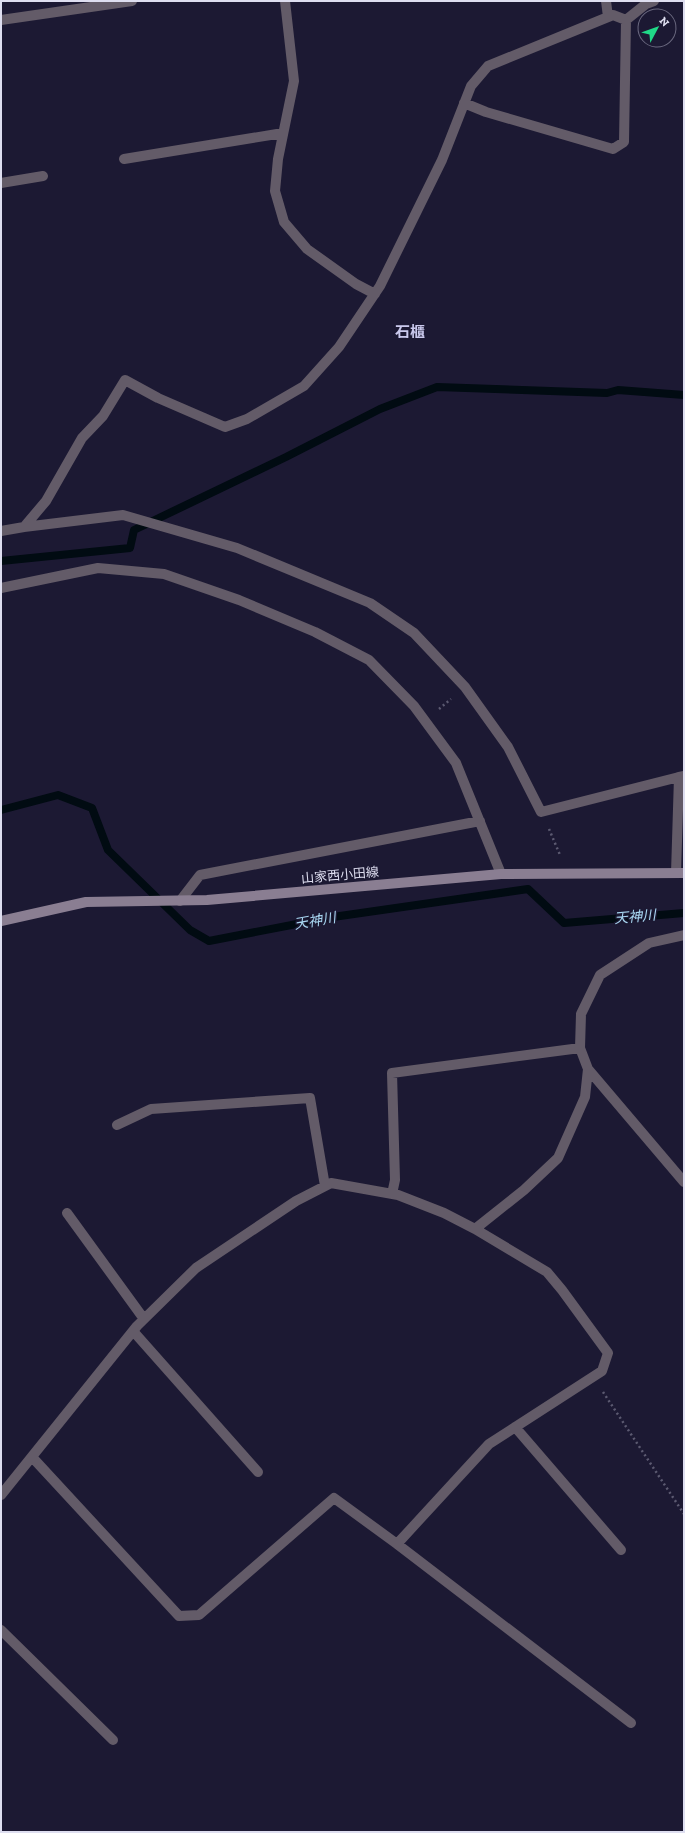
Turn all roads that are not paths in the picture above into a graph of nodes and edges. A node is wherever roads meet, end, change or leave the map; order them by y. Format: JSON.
{"nodes":[{"id":1,"x":132,"y":1,"type":"edge"},
{"id":2,"x":286,"y":1,"type":"edge"},
{"id":3,"x":606,"y":1,"type":"edge"},
{"id":4,"x":654,"y":1,"type":"edge"},
{"id":5,"x":608,"y":17,"type":"junction"},
{"id":6,"x":1,"y":20,"type":"edge"},
{"id":7,"x":626,"y":20,"type":"junction"},
{"id":8,"x":464,"y":103,"type":"junction"},
{"id":9,"x":283,"y":133,"type":"junction"},
{"id":10,"x":124,"y":160,"type":"dead end"},
{"id":11,"x":43,"y":176,"type":"dead end"},
{"id":12,"x":1,"y":183,"type":"edge"},
{"id":13,"x":374,"y":294,"type":"junction"},
{"id":14,"x":24,"y":527,"type":"junction"},
{"id":15,"x":1,"y":531,"type":"edge"},
{"id":16,"x":1,"y":588,"type":"edge"},
{"id":17,"x":681,"y":777,"type":"edge"},
{"id":18,"x":480,"y":821,"type":"junction"},
{"id":19,"x":680,"y":873,"type":"edge"},
{"id":20,"x":501,"y":874,"type":"junction"},
{"id":21,"x":180,"y":901,"type":"junction"},
{"id":22,"x":1,"y":921,"type":"edge"},
{"id":23,"x":684,"y":935,"type":"edge"},
{"id":24,"x":580,"y":1048,"type":"junction"},
{"id":25,"x":588,"y":1069,"type":"junction"},
{"id":26,"x":117,"y":1125,"type":"dead end"},
{"id":27,"x":684,"y":1182,"type":"edge"},
{"id":28,"x":325,"y":1186,"type":"junction"},
{"id":29,"x":392,"y":1194,"type":"junction"},
{"id":30,"x":66,"y":1213,"type":"dead end"},
{"id":31,"x":475,"y":1229,"type":"junction"},
{"id":32,"x":144,"y":1319,"type":"junction"},
{"id":33,"x":133,"y":1331,"type":"junction"},
{"id":34,"x":515,"y":1427,"type":"junction"},
{"id":35,"x":32,"y":1457,"type":"junction"},
{"id":36,"x":258,"y":1472,"type":"dead end"},
{"id":37,"x":1,"y":1495,"type":"edge"},
{"id":38,"x":397,"y":1544,"type":"junction"},
{"id":39,"x":621,"y":1550,"type":"dead end"},
{"id":40,"x":1,"y":1630,"type":"edge"},
{"id":41,"x":631,"y":1723,"type":"dead end"},
{"id":42,"x":113,"y":1740,"type":"dead end"}],
"edges":[{"from":1,"to":6,"type":"street"},
{"from":2,"to":9,"type":"street"},
{"from":3,"to":5,"type":"street"},
{"from":4,"to":7,"type":"street"},
{"from":5,"to":7,"type":"street"},
{"from":5,"to":8,"type":"street"},
{"from":7,"to":8,"type":"street"},
{"from":8,"to":13,"type":"street"},
{"from":9,"to":10,"type":"street"},
{"from":9,"to":13,"type":"street"},
{"from":11,"to":12,"type":"street"},
{"from":13,"to":14,"type":"street"},
{"from":14,"to":15,"type":"street"},
{"from":14,"to":17,"type":"street"},
{"from":16,"to":18,"type":"street"},
{"from":17,"to":19,"type":"street"},
{"from":18,"to":20,"type":"street"},
{"from":18,"to":21,"type":"street"},
{"from":19,"to":20,"type":"main road","name":"山家西小田線"},
{"from":20,"to":21,"type":"main road","name":"山家西小田線"},
{"from":21,"to":22,"type":"main road","name":"山家西小田線"},
{"from":23,"to":24,"type":"street"},
{"from":24,"to":25,"type":"street"},
{"from":24,"to":29,"type":"street"},
{"from":25,"to":27,"type":"street"},
{"from":25,"to":31,"type":"street"},
{"from":26,"to":28,"type":"street"},
{"from":28,"to":29,"type":"street"},
{"from":28,"to":32,"type":"street"},
{"from":29,"to":31,"type":"street"},
{"from":30,"to":32,"type":"street"},
{"from":31,"to":34,"type":"street"},
{"from":32,"to":33,"type":"street"},
{"from":33,"to":35,"type":"street"},
{"from":33,"to":36,"type":"street"},
{"from":34,"to":38,"type":"street"},
{"from":34,"to":39,"type":"street"},
{"from":35,"to":37,"type":"street"},
{"from":35,"to":38,"type":"street"},
{"from":38,"to":41,"type":"street"},
{"from":40,"to":42,"type":"street"}]}
